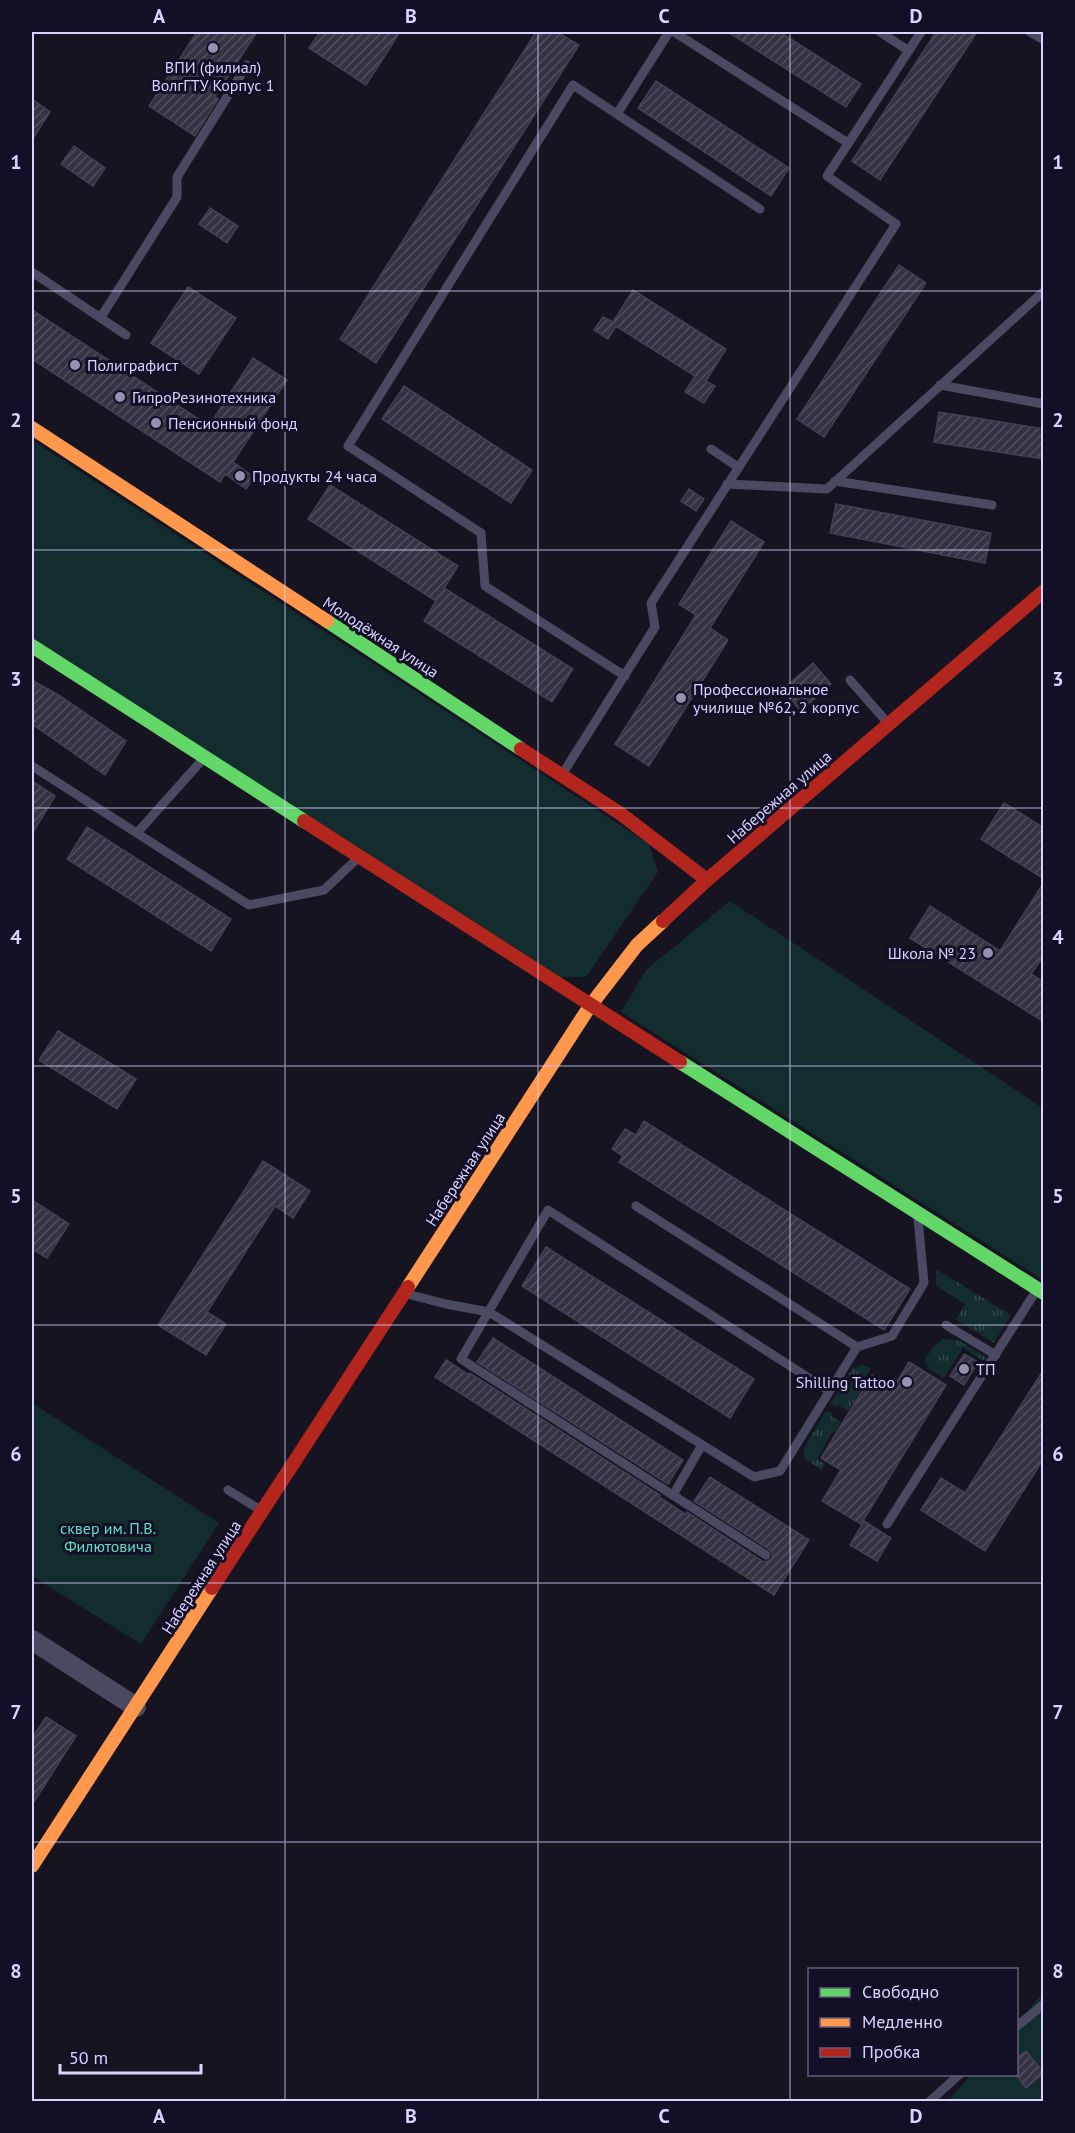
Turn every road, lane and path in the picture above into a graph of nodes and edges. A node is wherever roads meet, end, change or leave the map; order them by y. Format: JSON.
{"nodes":[{"id":1,"x":669,"y":32,"type":"edge"},
{"id":2,"x":674,"y":32,"type":"edge"},
{"id":3,"x":880,"y":32,"type":"edge"},
{"id":4,"x":921,"y":32,"type":"edge"},
{"id":5,"x":1030,"y":32,"type":"edge"},
{"id":6,"x":1044,"y":40,"type":"edge"},
{"id":7,"x":909,"y":51,"type":"junction"},
{"id":8,"x":247,"y":65,"type":"dead end"},
{"id":9,"x":617,"y":114,"type":"junction"},
{"id":10,"x":848,"y":143,"type":"junction"},
{"id":11,"x":760,"y":209,"type":"dead end"},
{"id":12,"x":32,"y":272,"type":"edge"},
{"id":13,"x":1044,"y":291,"type":"edge"},
{"id":14,"x":101,"y":318,"type":"junction"},
{"id":15,"x":126,"y":335,"type":"dead end"},
{"id":16,"x":940,"y":385,"type":"junction"},
{"id":17,"x":1044,"y":404,"type":"edge"},
{"id":18,"x":32,"y":428,"type":"edge"},
{"id":19,"x":711,"y":449,"type":"dead end"},
{"id":20,"x":738,"y":467,"type":"junction"},
{"id":21,"x":835,"y":481,"type":"junction"},
{"id":22,"x":727,"y":484,"type":"junction"},
{"id":23,"x":992,"y":505,"type":"dead end"},
{"id":24,"x":1044,"y":591,"type":"edge"},
{"id":25,"x":32,"y":646,"type":"edge"},
{"id":26,"x":625,"y":676,"type":"junction"},
{"id":27,"x":850,"y":680,"type":"dead end"},
{"id":28,"x":889,"y":724,"type":"junction"},
{"id":29,"x":205,"y":757,"type":"junction"},
{"id":30,"x":32,"y":766,"type":"edge"},
{"id":31,"x":562,"y":776,"type":"junction"},
{"id":32,"x":137,"y":833,"type":"junction"},
{"id":33,"x":359,"y":857,"type":"junction"},
{"id":34,"x":707,"y":880,"type":"junction"},
{"id":35,"x":590,"y":1005,"type":"junction"},
{"id":36,"x":636,"y":1206,"type":"dead end"},
{"id":37,"x":917,"y":1214,"type":"junction"},
{"id":38,"x":1041,"y":1291,"type":"edge"},
{"id":39,"x":404,"y":1293,"type":"junction"},
{"id":40,"x":489,"y":1312,"type":"junction"},
{"id":41,"x":946,"y":1325,"type":"dead end"},
{"id":42,"x":857,"y":1347,"type":"junction"},
{"id":43,"x":996,"y":1355,"type":"junction"},
{"id":44,"x":829,"y":1391,"type":"junction"},
{"id":45,"x":702,"y":1445,"type":"junction"},
{"id":46,"x":228,"y":1490,"type":"dead end"},
{"id":47,"x":673,"y":1495,"type":"junction"},
{"id":48,"x":263,"y":1511,"type":"junction"},
{"id":49,"x":888,"y":1524,"type":"dead end"},
{"id":50,"x":766,"y":1555,"type":"dead end"},
{"id":51,"x":32,"y":1640,"type":"edge"},
{"id":52,"x":136,"y":1707,"type":"junction"},
{"id":53,"x":32,"y":1866,"type":"edge"},
{"id":54,"x":1044,"y":2004,"type":"edge"},
{"id":55,"x":1018,"y":2026,"type":"edge"},
{"id":56,"x":958,"y":2076,"type":"edge"},
{"id":57,"x":929,"y":2102,"type":"edge"}],
"edges":[{"from":1,"to":9,"type":"lane"},
{"from":2,"to":10,"type":"lane"},
{"from":3,"to":7,"type":"lane"},
{"from":4,"to":7,"type":"lane"},
{"from":5,"to":6,"type":"lane"},
{"from":7,"to":10,"type":"lane"},
{"from":8,"to":14,"type":"lane"},
{"from":9,"to":11,"type":"lane"},
{"from":9,"to":26,"type":"lane"},
{"from":10,"to":20,"type":"lane"},
{"from":12,"to":14,"type":"lane"},
{"from":13,"to":16,"type":"lane"},
{"from":14,"to":15,"type":"lane"},
{"from":16,"to":17,"type":"lane"},
{"from":16,"to":21,"type":"lane"},
{"from":18,"to":31,"type":"street","name":"Молодёжная улица"},
{"from":19,"to":20,"type":"lane"},
{"from":20,"to":22,"type":"lane"},
{"from":21,"to":22,"type":"lane"},
{"from":21,"to":23,"type":"lane"},
{"from":22,"to":26,"type":"lane"},
{"from":24,"to":28,"type":"street","name":"Набережная улица"},
{"from":25,"to":29,"type":"street"},
{"from":26,"to":31,"type":"lane"},
{"from":27,"to":28,"type":"lane"},
{"from":28,"to":34,"type":"street","name":"Набережная улица"},
{"from":29,"to":32,"type":"lane"},
{"from":29,"to":33,"type":"street"},
{"from":30,"to":32,"type":"lane"},
{"from":31,"to":34,"type":"street","name":"Молодёжная улица"},
{"from":32,"to":33,"type":"lane"},
{"from":33,"to":35,"type":"street"},
{"from":34,"to":35,"type":"street","name":"Набережная улица"},
{"from":35,"to":37,"type":"street"},
{"from":35,"to":39,"type":"street","name":"Набережная улица"},
{"from":36,"to":42,"type":"lane"},
{"from":37,"to":38,"type":"street"},
{"from":37,"to":42,"type":"lane"},
{"from":38,"to":43,"type":"lane"},
{"from":39,"to":40,"type":"lane"},
{"from":39,"to":48,"type":"street","name":"Набережная улица"},
{"from":40,"to":44,"type":"lane"},
{"from":40,"to":45,"type":"lane"},
{"from":40,"to":47,"type":"lane"},
{"from":41,"to":43,"type":"lane"},
{"from":42,"to":44,"type":"lane"},
{"from":43,"to":49,"type":"lane"},
{"from":44,"to":45,"type":"lane"},
{"from":45,"to":47,"type":"lane"},
{"from":46,"to":48,"type":"lane"},
{"from":47,"to":50,"type":"lane"},
{"from":48,"to":52,"type":"street","name":"Набережная улица"},
{"from":51,"to":52,"type":"street"},
{"from":52,"to":53,"type":"street","name":"Набережная улица"},
{"from":54,"to":55,"type":"lane"},
{"from":56,"to":57,"type":"lane"}]}
